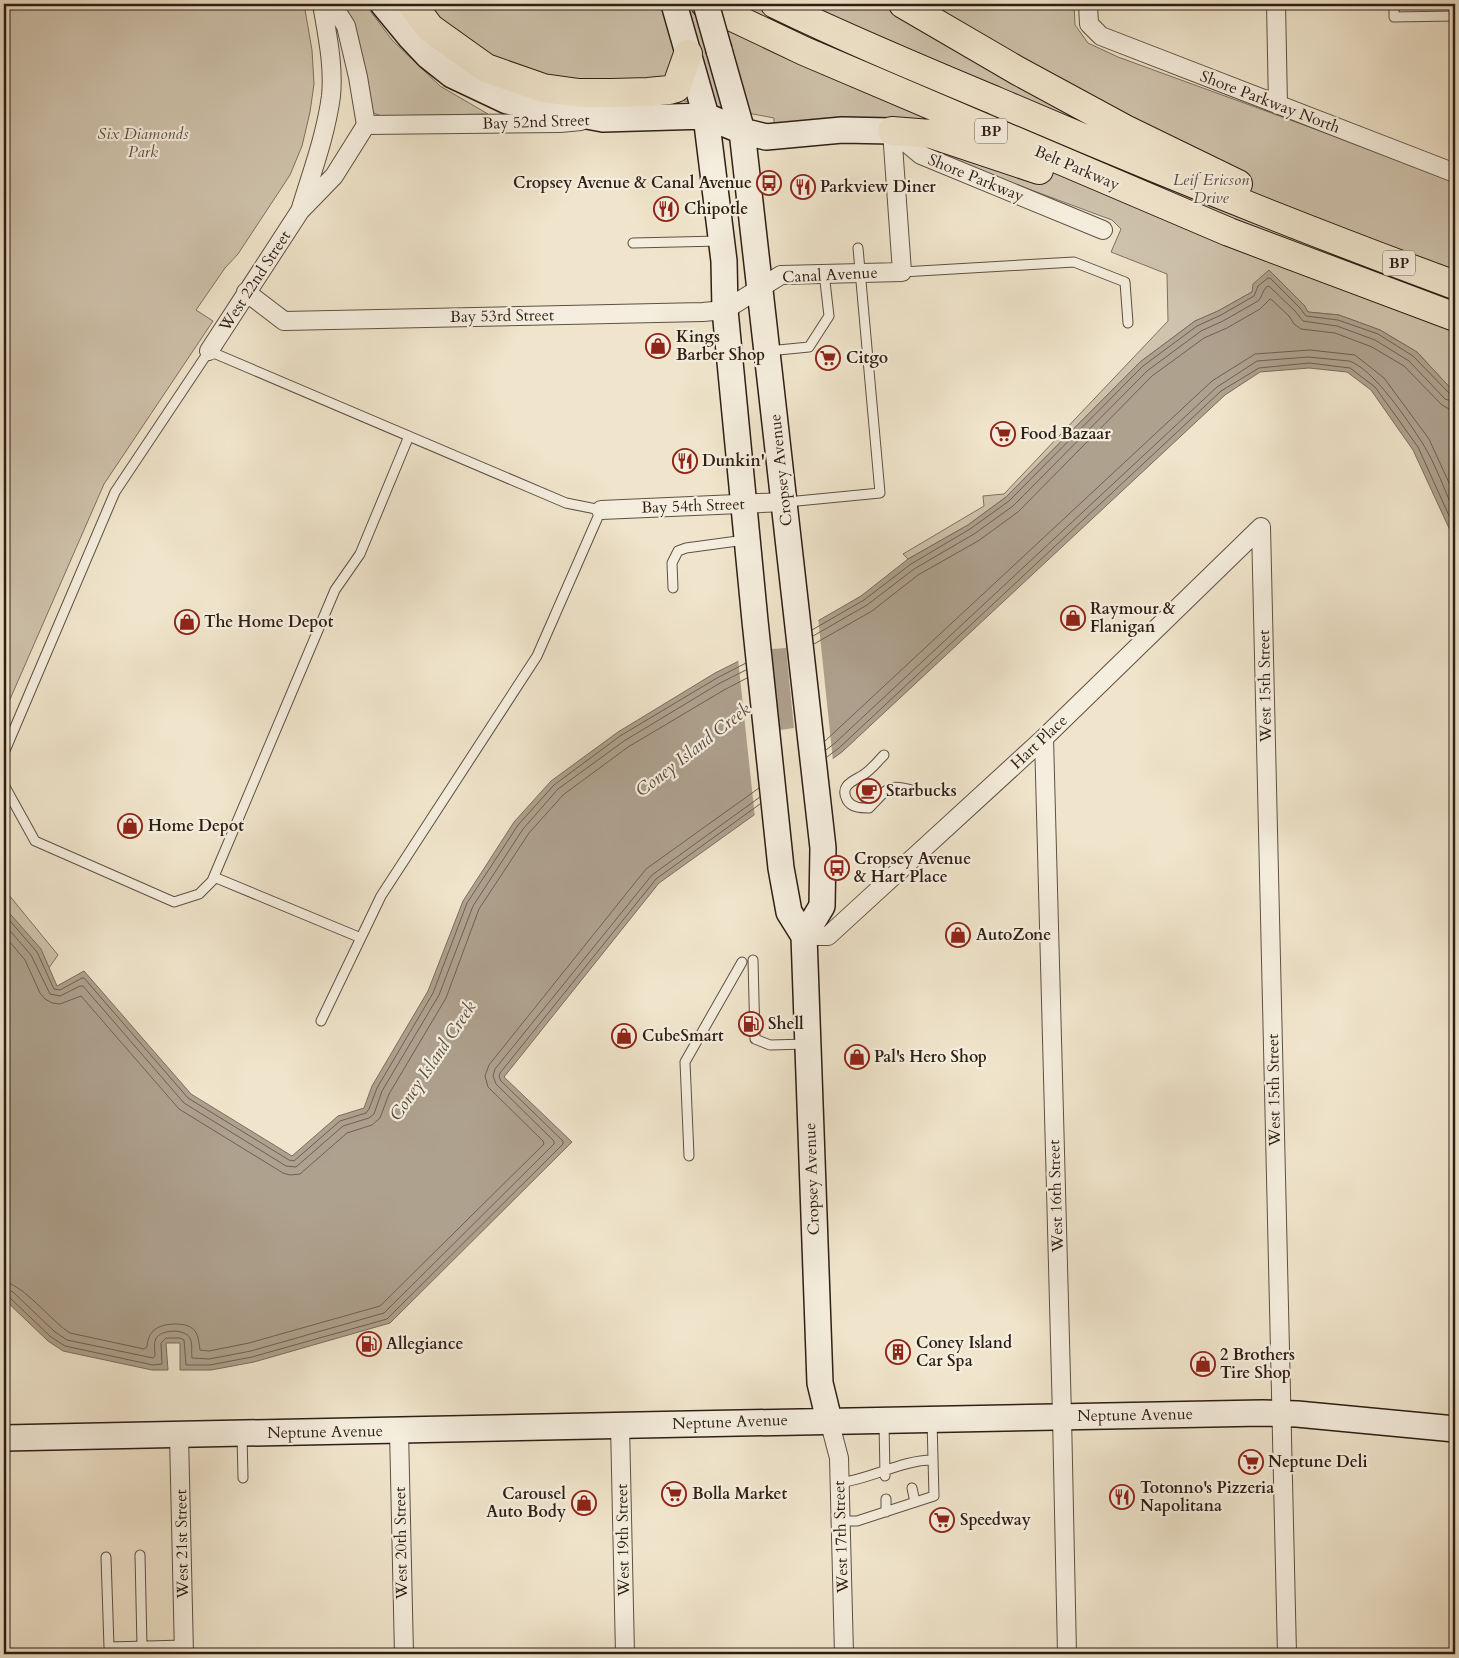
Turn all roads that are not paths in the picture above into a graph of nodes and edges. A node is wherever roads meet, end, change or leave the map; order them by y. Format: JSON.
{"nodes":[{"id":1,"x":322,"y":4,"type":"edge"},
{"id":2,"x":332,"y":4,"type":"edge"},
{"id":3,"x":383,"y":4,"type":"edge"},
{"id":4,"x":412,"y":4,"type":"edge"},
{"id":5,"x":674,"y":4,"type":"edge"},
{"id":6,"x":706,"y":4,"type":"edge"},
{"id":7,"x":775,"y":4,"type":"edge"},
{"id":8,"x":903,"y":4,"type":"edge"},
{"id":9,"x":1088,"y":4,"type":"edge"},
{"id":10,"x":1276,"y":4,"type":"edge"},
{"id":11,"x":1394,"y":4,"type":"edge"},
{"id":12,"x":1455,"y":16,"type":"edge"},
{"id":13,"x":688,"y":54,"type":"junction"},
{"id":14,"x":1278,"y":105,"type":"junction"},
{"id":15,"x":706,"y":116,"type":"junction"},
{"id":16,"x":603,"y":118,"type":"junction"},
{"id":17,"x":366,"y":124,"type":"junction"},
{"id":18,"x":742,"y":131,"type":"junction"},
{"id":19,"x":892,"y":131,"type":"junction"},
{"id":20,"x":1455,"y":173,"type":"edge"},
{"id":21,"x":1236,"y":192,"type":"junction"},
{"id":22,"x":300,"y":211,"type":"junction"},
{"id":23,"x":1102,"y":230,"type":"dead end"},
{"id":24,"x":1229,"y":232,"type":"junction"},
{"id":25,"x":722,"y":241,"type":"junction"},
{"id":26,"x":633,"y":243,"type":"dead end"},
{"id":27,"x":858,"y":248,"type":"dead end"},
{"id":28,"x":860,"y":272,"type":"junction"},
{"id":29,"x":902,"y":272,"type":"junction"},
{"id":30,"x":824,"y":273,"type":"junction"},
{"id":31,"x":1455,"y":285,"type":"edge"},
{"id":32,"x":761,"y":287,"type":"junction"},
{"id":33,"x":246,"y":292,"type":"junction"},
{"id":34,"x":725,"y":310,"type":"junction"},
{"id":35,"x":1455,"y":317,"type":"edge"},
{"id":36,"x":1128,"y":323,"type":"dead end"},
{"id":37,"x":209,"y":351,"type":"junction"},
{"id":38,"x":768,"y":352,"type":"junction"},
{"id":39,"x":409,"y":436,"type":"junction"},
{"id":40,"x":784,"y":502,"type":"junction"},
{"id":41,"x":744,"y":504,"type":"junction"},
{"id":42,"x":601,"y":510,"type":"junction"},
{"id":43,"x":1261,"y":527,"type":"joint"},
{"id":44,"x":748,"y":539,"type":"junction"},
{"id":45,"x":673,"y":588,"type":"dead end"},
{"id":46,"x":1044,"y":738,"type":"junction"},
{"id":47,"x":4,"y":753,"type":"edge"},
{"id":48,"x":884,"y":756,"type":"dead end"},
{"id":49,"x":4,"y":785,"type":"edge"},
{"id":50,"x":916,"y":791,"type":"dead end"},
{"id":51,"x":214,"y":877,"type":"junction"},
{"id":52,"x":804,"y":936,"type":"junction"},
{"id":53,"x":361,"y":938,"type":"junction"},
{"id":54,"x":753,"y":960,"type":"dead end"},
{"id":55,"x":742,"y":962,"type":"dead end"},
{"id":56,"x":320,"y":1021,"type":"dead end"},
{"id":57,"x":808,"y":1044,"type":"junction"},
{"id":58,"x":689,"y":1156,"type":"dead end"},
{"id":59,"x":1281,"y":1414,"type":"junction"},
{"id":60,"x":1062,"y":1416,"type":"junction"},
{"id":61,"x":932,"y":1418,"type":"junction"},
{"id":62,"x":884,"y":1419,"type":"junction"},
{"id":63,"x":829,"y":1420,"type":"junction"},
{"id":64,"x":620,"y":1425,"type":"junction"},
{"id":65,"x":1455,"y":1429,"type":"edge"},
{"id":66,"x":399,"y":1431,"type":"junction"},
{"id":67,"x":242,"y":1434,"type":"junction"},
{"id":68,"x":179,"y":1435,"type":"junction"},
{"id":69,"x":4,"y":1438,"type":"edge"},
{"id":70,"x":932,"y":1460,"type":"junction"},
{"id":71,"x":885,"y":1474,"type":"junction"},
{"id":72,"x":243,"y":1478,"type":"dead end"},
{"id":73,"x":839,"y":1483,"type":"junction"},
{"id":74,"x":912,"y":1488,"type":"dead end"},
{"id":75,"x":886,"y":1499,"type":"dead end"},
{"id":76,"x":915,"y":1502,"type":"junction"},
{"id":77,"x":869,"y":1507,"type":"dead end"},
{"id":78,"x":886,"y":1512,"type":"junction"},
{"id":79,"x":870,"y":1517,"type":"junction"},
{"id":80,"x":841,"y":1521,"type":"junction"},
{"id":81,"x":140,"y":1555,"type":"dead end"},
{"id":82,"x":106,"y":1557,"type":"dead end"},
{"id":83,"x":142,"y":1646,"type":"junction"},
{"id":84,"x":125,"y":1650,"type":"edge"},
{"id":85,"x":184,"y":1650,"type":"edge"},
{"id":86,"x":404,"y":1654,"type":"edge"},
{"id":87,"x":625,"y":1654,"type":"edge"},
{"id":88,"x":844,"y":1654,"type":"edge"},
{"id":89,"x":1067,"y":1654,"type":"edge"},
{"id":90,"x":1287,"y":1654,"type":"edge"}],
"edges":[{"from":1,"to":22,"type":"street","name":"West 22nd Street"},
{"from":2,"to":17,"type":"street"},
{"from":3,"to":16,"type":"main road"},
{"from":4,"to":13,"type":"highway"},
{"from":5,"to":13,"type":"main road","name":"Cropsey Avenue"},
{"from":6,"to":18,"type":"main road","name":"Cropsey Avenue","bridge":true},
{"from":6,"to":24,"type":"highway","name":"Belt Parkway","number":"BP"},
{"from":7,"to":21,"type":"highway","name":"Belt Parkway","number":"BP"},
{"from":8,"to":21,"type":"highway"},
{"from":9,"to":14,"type":"street","name":"Shore Parkway North"},
{"from":10,"to":14,"type":"street"},
{"from":11,"to":12,"type":"lane"},
{"from":13,"to":15,"type":"main road","name":"Cropsey Avenue"},
{"from":14,"to":20,"type":"street","name":"Shore Parkway North"},
{"from":15,"to":16,"type":"main road","name":"Bay 52nd Street"},
{"from":15,"to":18,"type":"main road"},
{"from":15,"to":25,"type":"main road","name":"Cropsey Avenue"},
{"from":16,"to":17,"type":"street","name":"Bay 52nd Street"},
{"from":17,"to":22,"type":"street","name":"West 22nd Street"},
{"from":18,"to":19,"type":"main road"},
{"from":18,"to":32,"type":"main road","name":"Cropsey Avenue"},
{"from":19,"to":23,"type":"street","name":"Shore Parkway"},
{"from":19,"to":24,"type":"highway"},
{"from":19,"to":29,"type":"street"},
{"from":21,"to":31,"type":"highway","number":"BP"},
{"from":22,"to":33,"type":"street","name":"West 22nd Street"},
{"from":24,"to":35,"type":"highway","name":"Belt Parkway","number":"BP"},
{"from":25,"to":26,"type":"lane"},
{"from":25,"to":34,"type":"main road","name":"Cropsey Avenue"},
{"from":27,"to":28,"type":"lane"},
{"from":28,"to":29,"type":"street","name":"Canal Avenue"},
{"from":28,"to":30,"type":"street","name":"Canal Avenue"},
{"from":28,"to":40,"type":"lane"},
{"from":29,"to":36,"type":"lane"},
{"from":30,"to":32,"type":"street","name":"Canal Avenue"},
{"from":30,"to":38,"type":"lane"},
{"from":32,"to":34,"type":"street","name":"Bay 53rd Street"},
{"from":32,"to":38,"type":"main road","name":"Cropsey Avenue"},
{"from":33,"to":34,"type":"street","name":"Bay 53rd Street"},
{"from":33,"to":37,"type":"street","name":"West 22nd Street"},
{"from":34,"to":41,"type":"main road","name":"Cropsey Avenue"},
{"from":37,"to":39,"type":"lane"},
{"from":37,"to":47,"type":"lane"},
{"from":38,"to":40,"type":"main road","name":"Cropsey Avenue"},
{"from":39,"to":42,"type":"lane"},
{"from":39,"to":51,"type":"lane"},
{"from":40,"to":41,"type":"street","name":"Bay 54th Street"},
{"from":40,"to":52,"type":"main road","name":"Cropsey Avenue"},
{"from":41,"to":42,"type":"street","name":"Bay 54th Street"},
{"from":41,"to":44,"type":"main road","name":"Cropsey Avenue"},
{"from":42,"to":53,"type":"lane"},
{"from":43,"to":46,"type":"street","name":"Hart Place"},
{"from":43,"to":59,"type":"street","name":"West 15th Street"},
{"from":44,"to":45,"type":"lane"},
{"from":44,"to":52,"type":"main road","name":"Cropsey Avenue"},
{"from":46,"to":52,"type":"street","name":"Hart Place"},
{"from":46,"to":60,"type":"street","name":"West 16th Street"},
{"from":48,"to":50,"type":"lane"},
{"from":49,"to":51,"type":"lane"},
{"from":51,"to":53,"type":"lane"},
{"from":52,"to":57,"type":"main road","name":"Cropsey Avenue"},
{"from":53,"to":56,"type":"lane"},
{"from":54,"to":57,"type":"lane"},
{"from":55,"to":58,"type":"lane"},
{"from":57,"to":63,"type":"main road","name":"Cropsey Avenue"},
{"from":59,"to":60,"type":"main road","name":"Neptune Avenue"},
{"from":59,"to":65,"type":"main road","name":"Neptune Avenue"},
{"from":59,"to":90,"type":"street","name":"West 15th Street"},
{"from":60,"to":61,"type":"main road","name":"Neptune Avenue"},
{"from":60,"to":89,"type":"street","name":"West 16th Street"},
{"from":61,"to":62,"type":"main road","name":"Neptune Avenue"},
{"from":61,"to":70,"type":"lane"},
{"from":62,"to":63,"type":"main road","name":"Neptune Avenue"},
{"from":62,"to":71,"type":"lane"},
{"from":63,"to":64,"type":"main road","name":"Neptune Avenue"},
{"from":63,"to":73,"type":"street","name":"West 17th Street"},
{"from":64,"to":66,"type":"main road","name":"Neptune Avenue"},
{"from":64,"to":87,"type":"street","name":"West 19th Street"},
{"from":66,"to":67,"type":"main road","name":"Neptune Avenue"},
{"from":66,"to":86,"type":"street","name":"West 20th Street"},
{"from":67,"to":68,"type":"main road","name":"Neptune Avenue"},
{"from":67,"to":72,"type":"lane"},
{"from":68,"to":69,"type":"main road","name":"Neptune Avenue"},
{"from":68,"to":85,"type":"street","name":"West 21st Street"},
{"from":70,"to":71,"type":"lane"},
{"from":70,"to":76,"type":"lane"},
{"from":71,"to":73,"type":"lane"},
{"from":73,"to":80,"type":"street","name":"West 17th Street"},
{"from":74,"to":76,"type":"lane"},
{"from":75,"to":78,"type":"lane"},
{"from":76,"to":78,"type":"lane"},
{"from":77,"to":79,"type":"lane"},
{"from":78,"to":79,"type":"lane"},
{"from":79,"to":80,"type":"lane"},
{"from":80,"to":88,"type":"street","name":"West 17th Street"},
{"from":81,"to":83,"type":"lane"},
{"from":82,"to":84,"type":"lane"},
{"from":83,"to":84,"type":"lane"},
{"from":83,"to":85,"type":"lane"}]}
